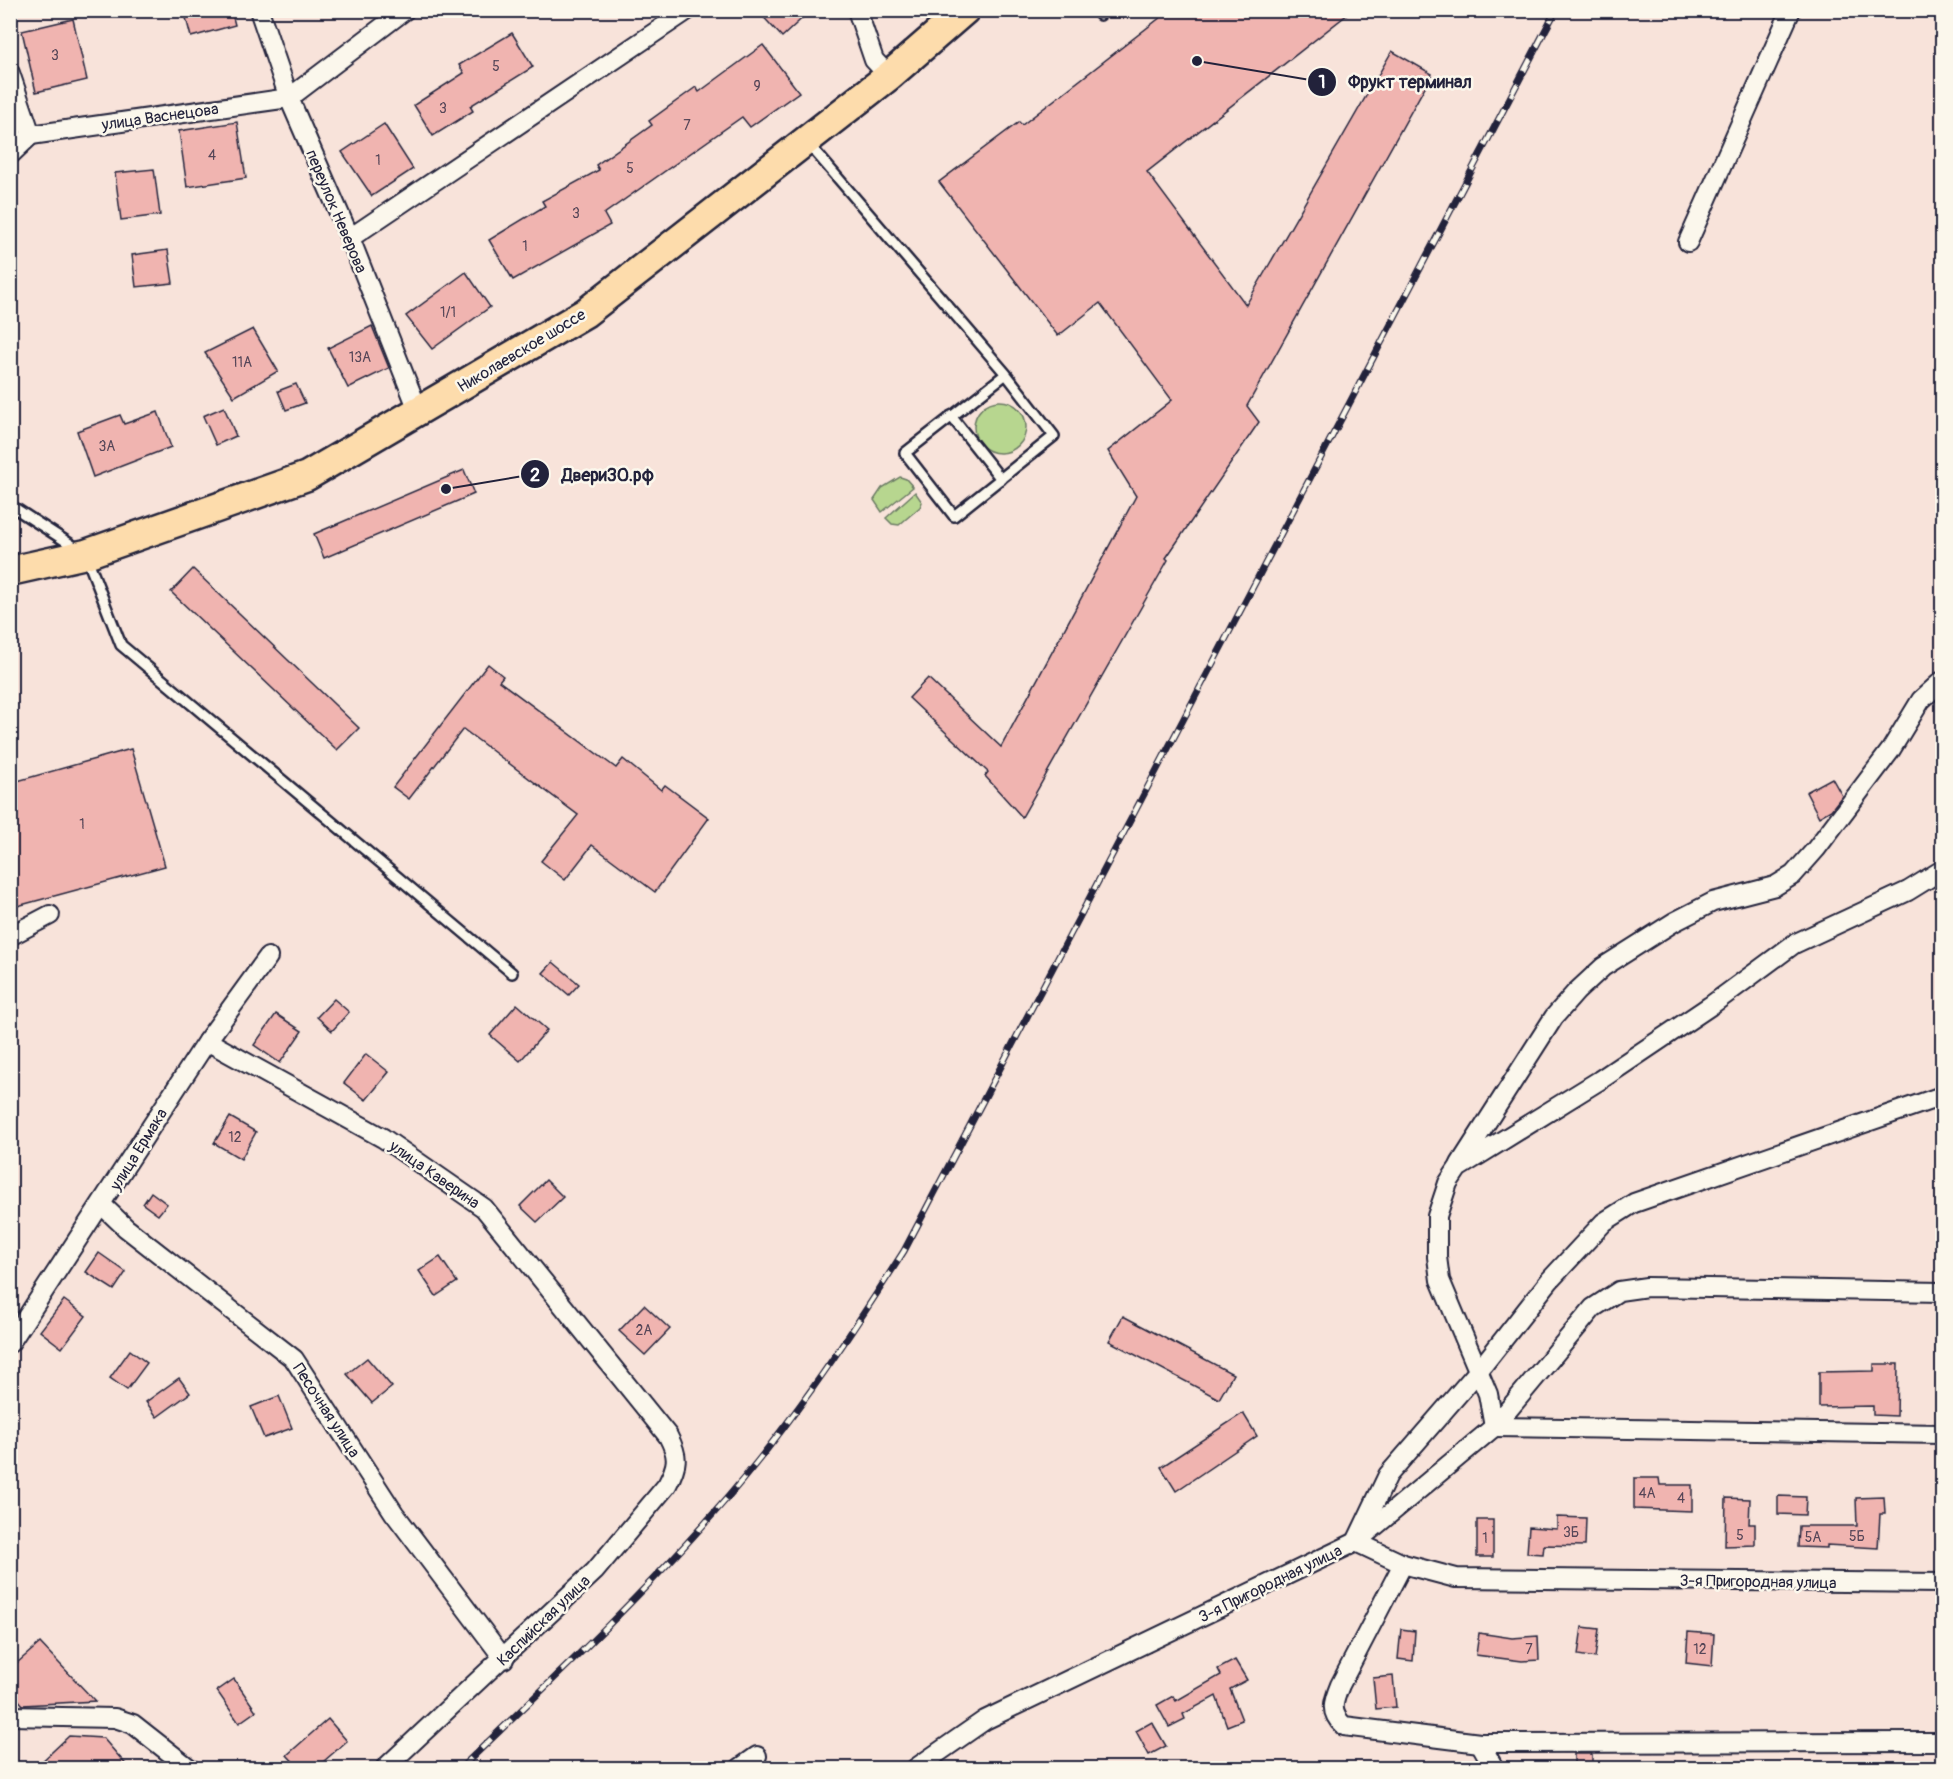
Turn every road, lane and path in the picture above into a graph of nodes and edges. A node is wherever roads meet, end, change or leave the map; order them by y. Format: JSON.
{"nodes":[{"id":1,"x":259,"y":10,"type":"edge"},
{"id":2,"x":405,"y":10,"type":"edge"},
{"id":3,"x":688,"y":10,"type":"edge"},
{"id":4,"x":857,"y":10,"type":"edge"},
{"id":5,"x":965,"y":10,"type":"edge"},
{"id":6,"x":1791,"y":10,"type":"edge"},
{"id":7,"x":889,"y":76,"type":"junction"},
{"id":8,"x":12,"y":82,"type":"edge"},
{"id":9,"x":289,"y":98,"type":"junction"},
{"id":10,"x":31,"y":135,"type":"junction"},
{"id":11,"x":805,"y":140,"type":"junction"},
{"id":12,"x":10,"y":154,"type":"edge"},
{"id":13,"x":350,"y":238,"type":"junction"},
{"id":14,"x":1689,"y":242,"type":"dead end"},
{"id":15,"x":1006,"y":374,"type":"junction"},
{"id":16,"x":418,"y":410,"type":"junction"},
{"id":17,"x":951,"y":416,"type":"junction"},
{"id":18,"x":1000,"y":479,"type":"junction"},
{"id":19,"x":10,"y":505,"type":"edge"},
{"id":20,"x":86,"y":554,"type":"junction"},
{"id":21,"x":24,"y":564,"type":"edge"},
{"id":22,"x":1942,"y":681,"type":"edge"},
{"id":23,"x":1942,"y":870,"type":"edge"},
{"id":24,"x":50,"y":915,"type":"dead end"},
{"id":25,"x":10,"y":936,"type":"edge"},
{"id":26,"x":268,"y":957,"type":"dead end"},
{"id":27,"x":512,"y":973,"type":"dead end"},
{"id":28,"x":207,"y":1041,"type":"junction"},
{"id":29,"x":1942,"y":1096,"type":"edge"},
{"id":30,"x":1458,"y":1168,"type":"junction"},
{"id":31,"x":102,"y":1205,"type":"junction"},
{"id":32,"x":1942,"y":1292,"type":"edge"},
{"id":33,"x":10,"y":1343,"type":"edge"},
{"id":34,"x":1480,"y":1369,"type":"junction"},
{"id":35,"x":1494,"y":1428,"type":"junction"},
{"id":36,"x":1942,"y":1434,"type":"edge"},
{"id":37,"x":677,"y":1454,"type":"joint"},
{"id":38,"x":1356,"y":1542,"type":"junction"},
{"id":39,"x":1403,"y":1564,"type":"junction"},
{"id":40,"x":1942,"y":1583,"type":"edge"},
{"id":41,"x":504,"y":1659,"type":"junction"},
{"id":42,"x":10,"y":1716,"type":"edge"},
{"id":43,"x":1942,"y":1742,"type":"edge"},
{"id":44,"x":1480,"y":1743,"type":"junction"},
{"id":45,"x":757,"y":1756,"type":"dead end"},
{"id":46,"x":189,"y":1768,"type":"edge"},
{"id":47,"x":386,"y":1768,"type":"edge"},
{"id":48,"x":740,"y":1768,"type":"edge"},
{"id":49,"x":916,"y":1768,"type":"edge"},
{"id":50,"x":1494,"y":1768,"type":"edge"}],
"edges":[{"from":1,"to":9,"type":"street","name":"переулок Неверова"},
{"from":2,"to":9,"type":"street"},
{"from":3,"to":13,"type":"street"},
{"from":4,"to":7,"type":"street"},
{"from":5,"to":7,"type":"main road","name":"Николаевское шоссе"},
{"from":6,"to":14,"type":"street"},
{"from":7,"to":11,"type":"main road","name":"Николаевское шоссе"},
{"from":8,"to":10,"type":"street"},
{"from":9,"to":10,"type":"street","name":"улица Васнецова"},
{"from":9,"to":13,"type":"street","name":"переулок Неверова"},
{"from":10,"to":12,"type":"street"},
{"from":11,"to":15,"type":"lane"},
{"from":11,"to":16,"type":"main road","name":"Николаевское шоссе"},
{"from":13,"to":16,"type":"street","name":"переулок Неверова"},
{"from":15,"to":17,"type":"lane"},
{"from":15,"to":18,"type":"lane"},
{"from":16,"to":20,"type":"main road","name":"Николаевское шоссе"},
{"from":17,"to":18,"type":"lane"},
{"from":17,"to":18,"type":"lane"},
{"from":19,"to":20,"type":"lane"},
{"from":20,"to":21,"type":"main road","name":"Николаевское шоссе"},
{"from":20,"to":27,"type":"lane"},
{"from":22,"to":30,"type":"street"},
{"from":23,"to":30,"type":"street"},
{"from":24,"to":25,"type":"street"},
{"from":26,"to":28,"type":"street","name":"улица Ермака"},
{"from":28,"to":31,"type":"street","name":"улица Ермака"},
{"from":28,"to":37,"type":"street","name":"улица Каверина"},
{"from":29,"to":34,"type":"street"},
{"from":30,"to":34,"type":"street"},
{"from":31,"to":33,"type":"street","name":"улица Ермака"},
{"from":31,"to":41,"type":"street","name":"Песочная улица"},
{"from":32,"to":35,"type":"street"},
{"from":34,"to":35,"type":"street"},
{"from":34,"to":38,"type":"street"},
{"from":35,"to":36,"type":"street"},
{"from":35,"to":38,"type":"street"},
{"from":37,"to":41,"type":"street","name":"Каспийская улица"},
{"from":38,"to":39,"type":"street","name":"3-я Пригородная улица"},
{"from":38,"to":49,"type":"street","name":"3-я Пригородная улица"},
{"from":39,"to":40,"type":"street","name":"3-я Пригородная улица"},
{"from":39,"to":44,"type":"street"},
{"from":41,"to":47,"type":"street","name":"Каспийская улица"},
{"from":42,"to":46,"type":"street"},
{"from":43,"to":44,"type":"street"},
{"from":44,"to":50,"type":"street"},
{"from":45,"to":48,"type":"street"}]}
